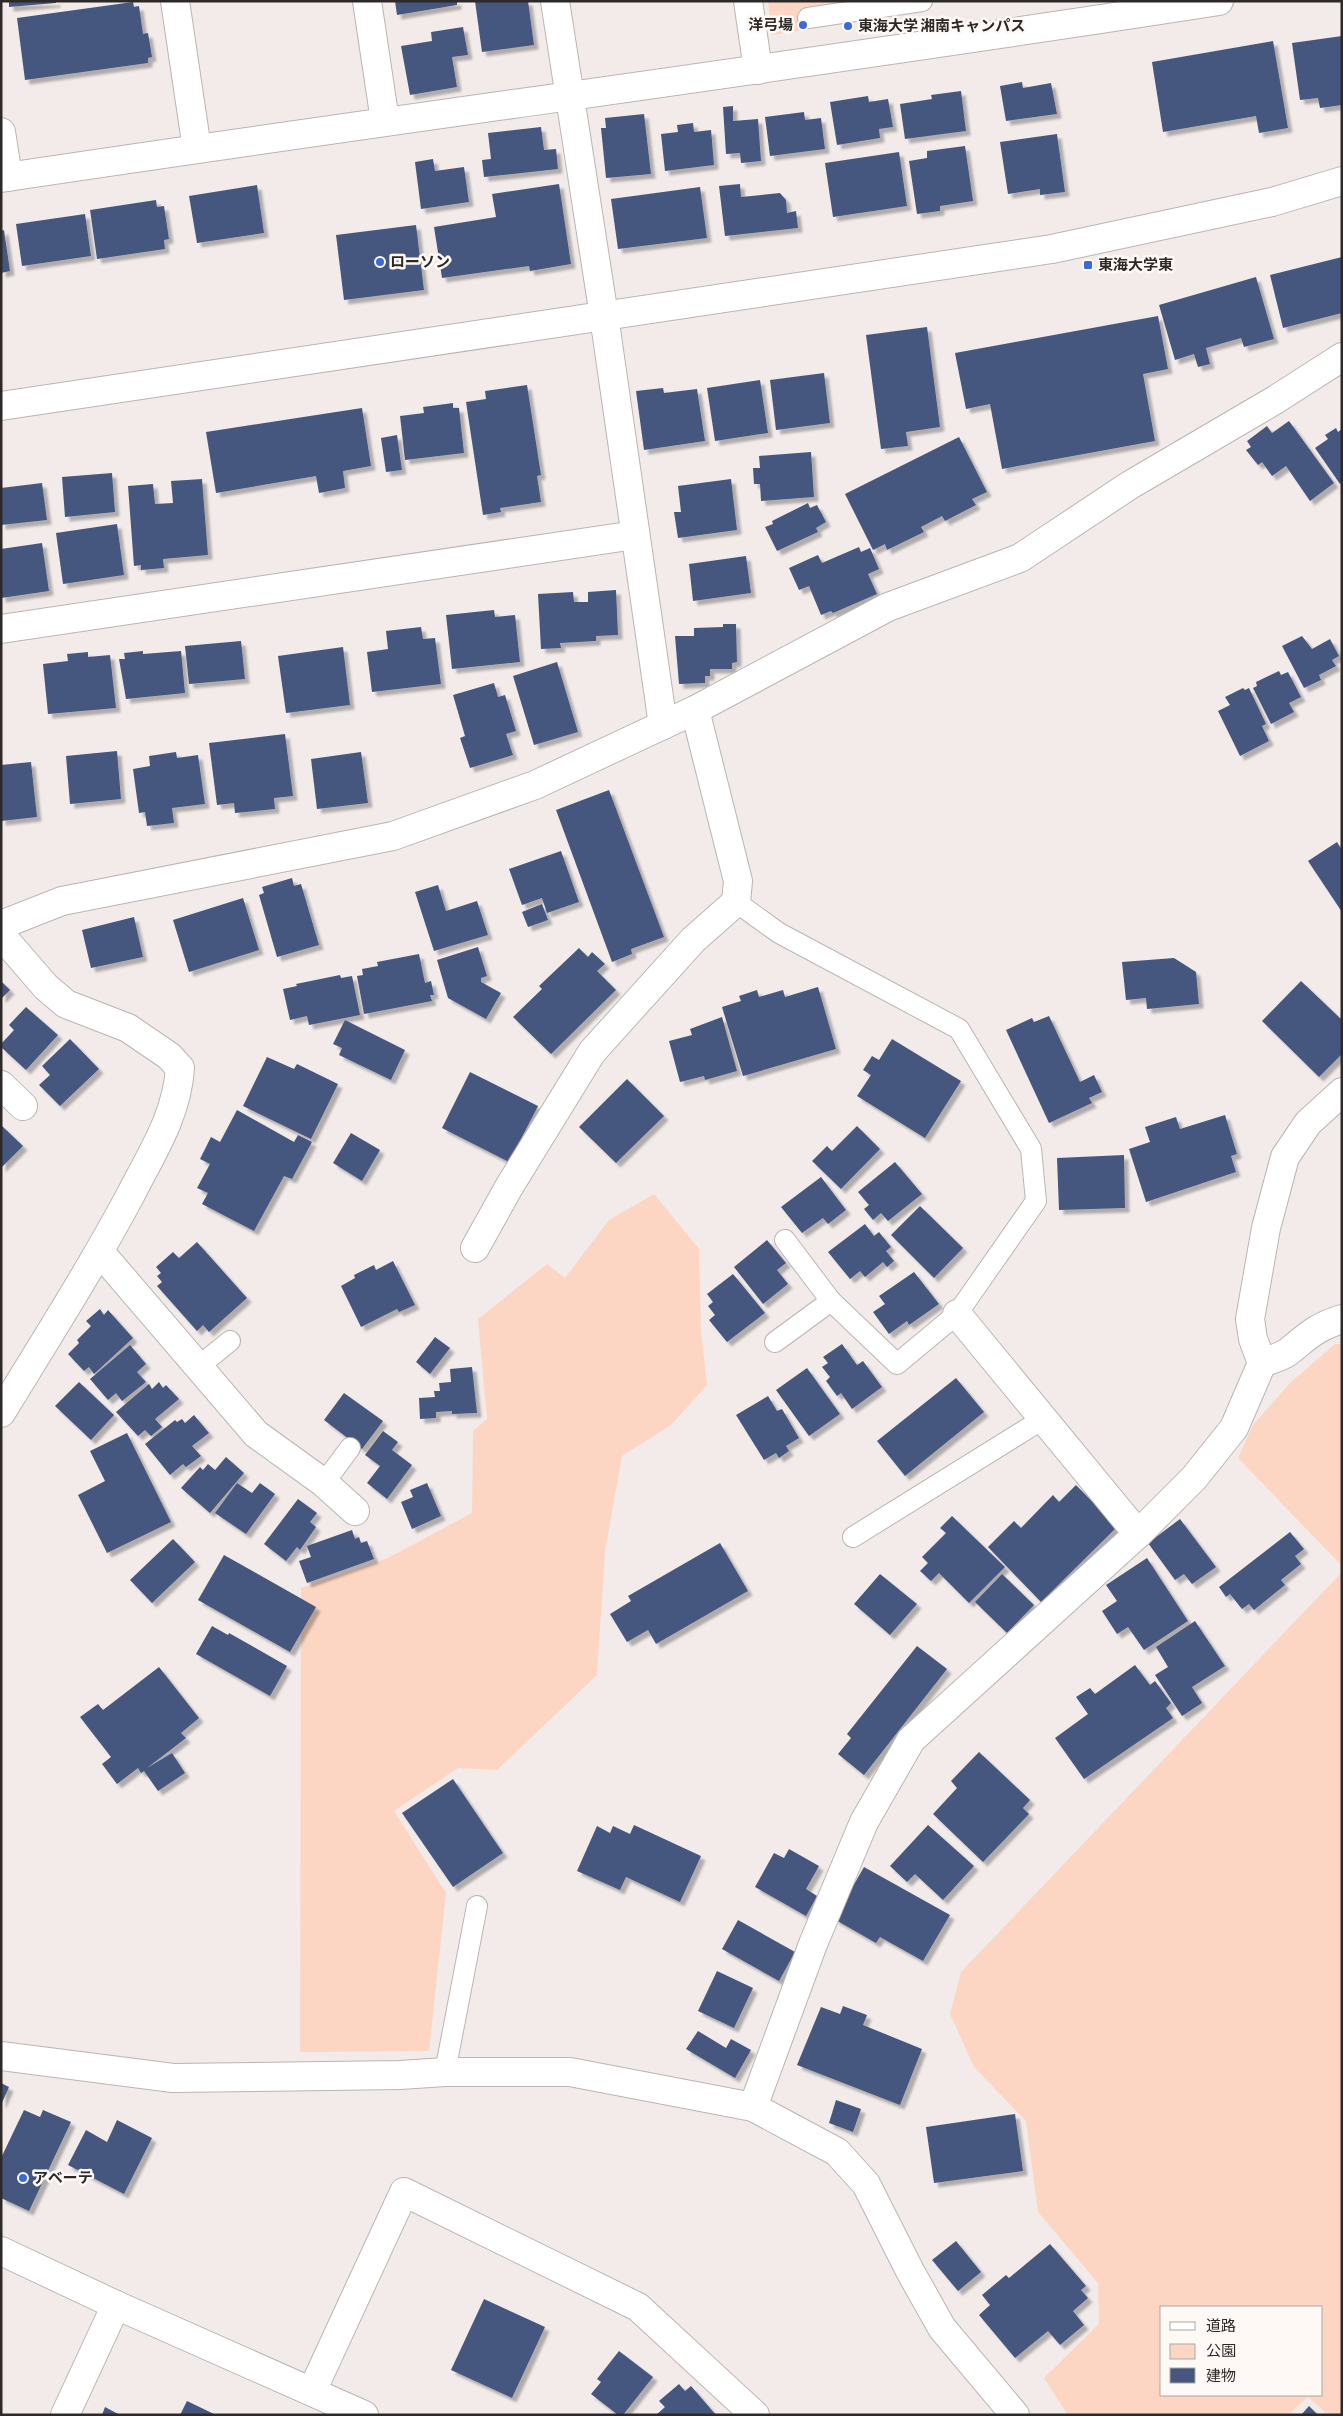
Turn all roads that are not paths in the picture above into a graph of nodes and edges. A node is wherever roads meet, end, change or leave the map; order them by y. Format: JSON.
{"nodes":[{"id":1,"x":175,"y":1,"type":"edge"},
{"id":2,"x":367,"y":1,"type":"edge"},
{"id":3,"x":555,"y":1,"type":"edge"},
{"id":4,"x":748,"y":1,"type":"edge"},
{"id":5,"x":922,"y":1,"type":"edge"},
{"id":6,"x":1219,"y":1,"type":"edge"},
{"id":7,"x":808,"y":18,"type":"dead end"},
{"id":8,"x":758,"y":70,"type":"junction"},
{"id":9,"x":569,"y":95,"type":"junction"},
{"id":10,"x":385,"y":122,"type":"junction"},
{"id":11,"x":1,"y":132,"type":"edge"},
{"id":12,"x":197,"y":149,"type":"junction"},
{"id":13,"x":5,"y":177,"type":"edge"},
{"id":14,"x":1342,"y":180,"type":"edge"},
{"id":15,"x":604,"y":316,"type":"junction"},
{"id":16,"x":1342,"y":357,"type":"edge"},
{"id":17,"x":1,"y":406,"type":"edge"},
{"id":18,"x":635,"y":535,"type":"junction"},
{"id":19,"x":1,"y":629,"type":"edge"},
{"id":20,"x":695,"y":710,"type":"junction"},
{"id":21,"x":663,"y":725,"type":"junction"},
{"id":22,"x":736,"y":902,"type":"junction"},
{"id":23,"x":1,"y":925,"type":"edge"},
{"id":24,"x":1,"y":935,"type":"edge"},
{"id":25,"x":1,"y":1085,"type":"edge"},
{"id":26,"x":1342,"y":1092,"type":"edge"},
{"id":27,"x":23,"y":1106,"type":"dead end"},
{"id":28,"x":785,"y":1240,"type":"dead end"},
{"id":29,"x":475,"y":1248,"type":"dead end"},
{"id":30,"x":100,"y":1252,"type":"junction"},
{"id":31,"x":831,"y":1301,"type":"junction"},
{"id":32,"x":957,"y":1314,"type":"junction"},
{"id":33,"x":1342,"y":1318,"type":"edge"},
{"id":34,"x":230,"y":1341,"type":"dead end"},
{"id":35,"x":776,"y":1342,"type":"dead end"},
{"id":36,"x":1262,"y":1363,"type":"junction"},
{"id":37,"x":198,"y":1368,"type":"junction"},
{"id":38,"x":1,"y":1413,"type":"edge"},
{"id":39,"x":1043,"y":1419,"type":"junction"},
{"id":40,"x":350,"y":1448,"type":"dead end"},
{"id":41,"x":324,"y":1483,"type":"junction"},
{"id":42,"x":355,"y":1511,"type":"dead end"},
{"id":43,"x":1138,"y":1534,"type":"junction"},
{"id":44,"x":853,"y":1537,"type":"dead end"},
{"id":45,"x":477,"y":1906,"type":"dead end"},
{"id":46,"x":1,"y":2056,"type":"edge"},
{"id":47,"x":444,"y":2072,"type":"junction"},
{"id":48,"x":754,"y":2107,"type":"junction"},
{"id":49,"x":1,"y":2251,"type":"edge"},
{"id":50,"x":116,"y":2305,"type":"junction"},
{"id":51,"x":312,"y":2391,"type":"junction"},
{"id":52,"x":64,"y":2415,"type":"edge"},
{"id":53,"x":364,"y":2415,"type":"edge"},
{"id":54,"x":755,"y":2415,"type":"edge"},
{"id":55,"x":1015,"y":2415,"type":"edge"}],
"edges":[{"from":1,"to":12,"type":"street"},
{"from":2,"to":10,"type":"street"},
{"from":3,"to":9,"type":"street"},
{"from":4,"to":8,"type":"street"},
{"from":5,"to":7,"type":"lane"},
{"from":6,"to":8,"type":"street"},
{"from":8,"to":9,"type":"street"},
{"from":9,"to":10,"type":"street"},
{"from":9,"to":15,"type":"street"},
{"from":10,"to":12,"type":"street"},
{"from":11,"to":13,"type":"street"},
{"from":12,"to":13,"type":"street"},
{"from":14,"to":15,"type":"street"},
{"from":15,"to":17,"type":"street"},
{"from":15,"to":18,"type":"street"},
{"from":16,"to":20,"type":"street"},
{"from":18,"to":19,"type":"street"},
{"from":18,"to":21,"type":"street"},
{"from":20,"to":21,"type":"street"},
{"from":20,"to":22,"type":"street"},
{"from":21,"to":23,"type":"street"},
{"from":22,"to":29,"type":"street"},
{"from":22,"to":32,"type":"lane"},
{"from":24,"to":30,"type":"street"},
{"from":25,"to":27,"type":"street"},
{"from":26,"to":36,"type":"street"},
{"from":28,"to":31,"type":"lane"},
{"from":30,"to":37,"type":"street"},
{"from":30,"to":38,"type":"street"},
{"from":31,"to":32,"type":"lane"},
{"from":31,"to":35,"type":"lane"},
{"from":32,"to":39,"type":"street"},
{"from":33,"to":36,"type":"street"},
{"from":34,"to":37,"type":"lane"},
{"from":36,"to":43,"type":"street"},
{"from":37,"to":41,"type":"street"},
{"from":39,"to":43,"type":"street"},
{"from":39,"to":44,"type":"lane"},
{"from":40,"to":41,"type":"lane"},
{"from":41,"to":42,"type":"street"},
{"from":43,"to":48,"type":"street"},
{"from":45,"to":47,"type":"lane"},
{"from":46,"to":47,"type":"street"},
{"from":47,"to":48,"type":"street"},
{"from":48,"to":55,"type":"street"},
{"from":49,"to":50,"type":"street"},
{"from":50,"to":51,"type":"street"},
{"from":50,"to":52,"type":"street"},
{"from":51,"to":53,"type":"street"},
{"from":51,"to":54,"type":"street"}]}
